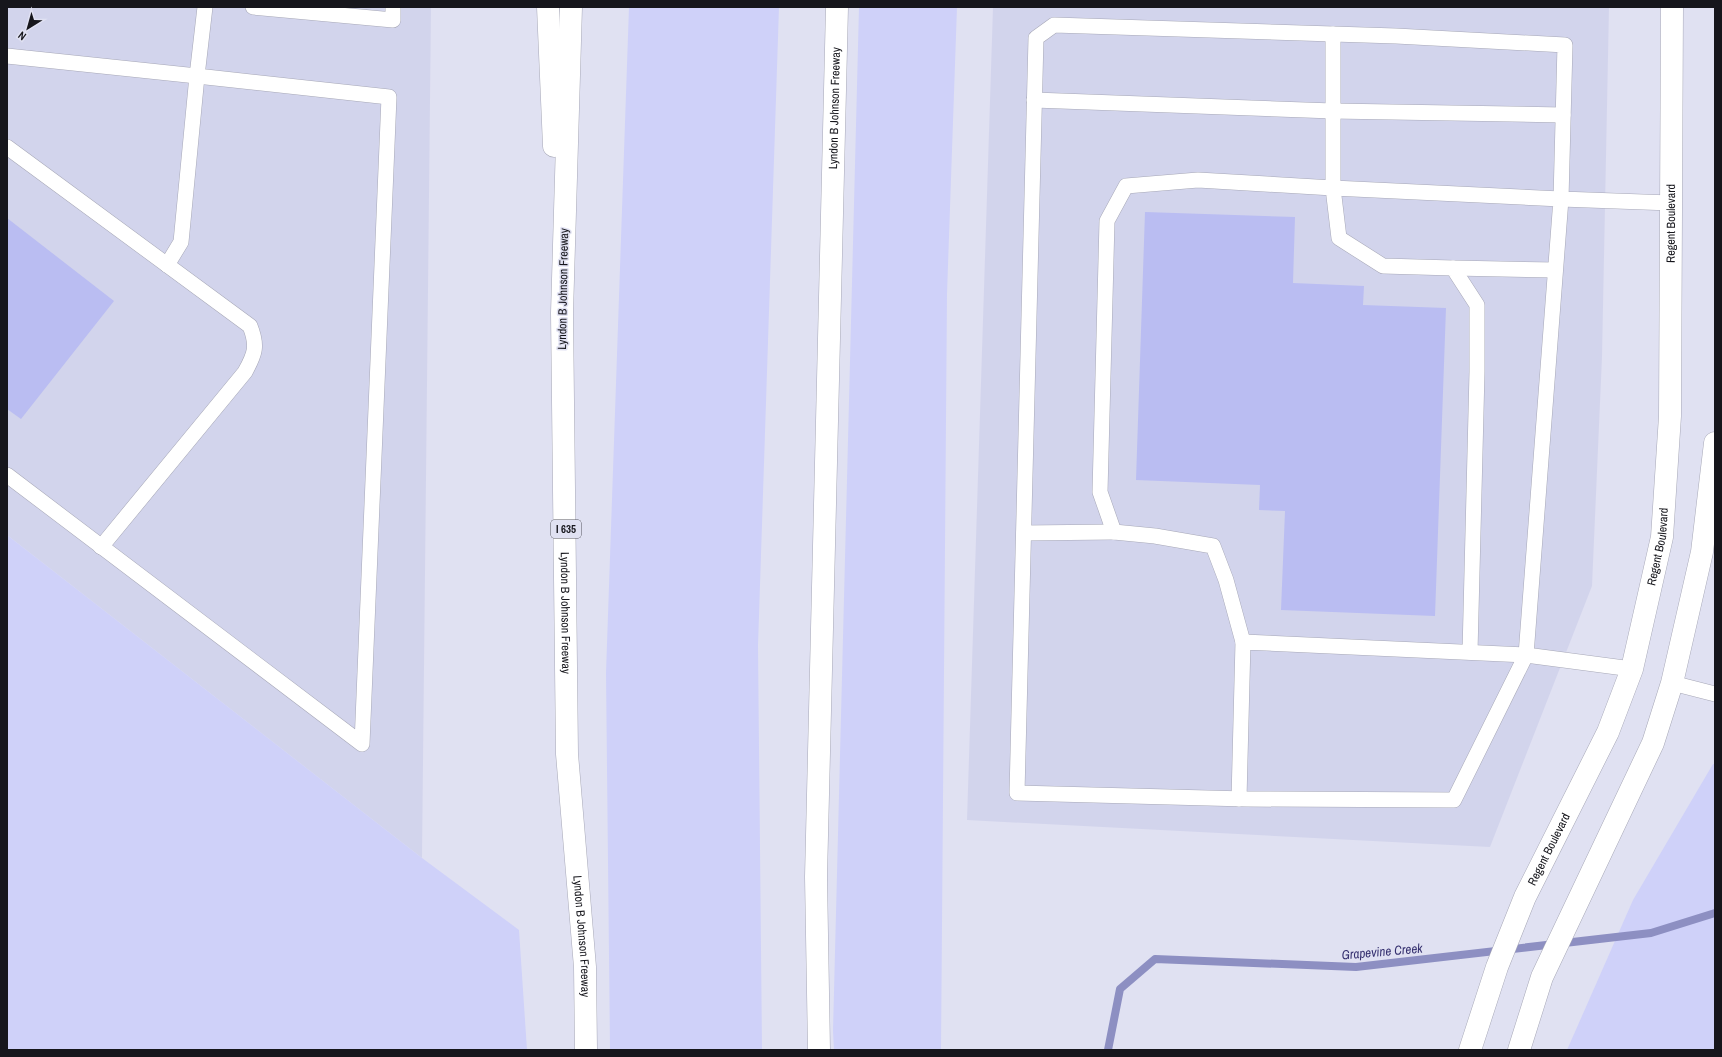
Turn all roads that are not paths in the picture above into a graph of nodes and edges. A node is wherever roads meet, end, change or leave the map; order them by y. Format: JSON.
{"nodes":[{"id":1,"x":205,"y":7,"type":"edge"},
{"id":2,"x":253,"y":7,"type":"edge"},
{"id":3,"x":393,"y":7,"type":"edge"},
{"id":4,"x":548,"y":7,"type":"edge"},
{"id":5,"x":571,"y":7,"type":"edge"},
{"id":6,"x":837,"y":7,"type":"edge"},
{"id":7,"x":1672,"y":7,"type":"edge"},
{"id":8,"x":1333,"y":34,"type":"junction"},
{"id":9,"x":7,"y":56,"type":"edge"},
{"id":10,"x":197,"y":76,"type":"junction"},
{"id":11,"x":1034,"y":100,"type":"junction"},
{"id":12,"x":1333,"y":111,"type":"junction"},
{"id":13,"x":1563,"y":115,"type":"junction"},
{"id":14,"x":7,"y":147,"type":"edge"},
{"id":15,"x":1333,"y":188,"type":"junction"},
{"id":16,"x":1561,"y":199,"type":"junction"},
{"id":17,"x":1671,"y":203,"type":"junction"},
{"id":18,"x":167,"y":265,"type":"junction"},
{"id":19,"x":1453,"y":268,"type":"junction"},
{"id":20,"x":1555,"y":270,"type":"junction"},
{"id":21,"x":562,"y":313,"type":"junction"},
{"id":22,"x":1715,"y":443,"type":"edge"},
{"id":23,"x":7,"y":475,"type":"edge"},
{"id":24,"x":1114,"y":532,"type":"junction"},
{"id":25,"x":1024,"y":533,"type":"junction"},
{"id":26,"x":101,"y":547,"type":"junction"},
{"id":27,"x":1243,"y":642,"type":"junction"},
{"id":28,"x":1470,"y":652,"type":"junction"},
{"id":29,"x":1526,"y":656,"type":"junction"},
{"id":30,"x":1632,"y":669,"type":"junction"},
{"id":31,"x":1672,"y":683,"type":"junction"},
{"id":32,"x":1715,"y":694,"type":"edge"},
{"id":33,"x":1239,"y":799,"type":"junction"},
{"id":34,"x":586,"y":1050,"type":"edge"},
{"id":35,"x":819,"y":1050,"type":"edge"},
{"id":36,"x":1470,"y":1050,"type":"edge"},
{"id":37,"x":1519,"y":1050,"type":"edge"}],
"edges":[{"from":1,"to":10,"type":"lane"},
{"from":2,"to":3,"type":"lane"},
{"from":4,"to":21,"type":"main road"},
{"from":5,"to":21,"type":"main road","name":"Lyndon B Johnson Freeway","number":"I 635"},
{"from":6,"to":35,"type":"main road","name":"Lyndon B Johnson Freeway"},
{"from":7,"to":17,"type":"main road","name":"Regent Boulevard"},
{"from":8,"to":11,"type":"lane"},
{"from":8,"to":12,"type":"lane"},
{"from":8,"to":13,"type":"lane"},
{"from":9,"to":10,"type":"lane"},
{"from":10,"to":18,"type":"lane"},
{"from":10,"to":26,"type":"lane"},
{"from":11,"to":12,"type":"lane"},
{"from":11,"to":25,"type":"lane"},
{"from":12,"to":13,"type":"lane"},
{"from":12,"to":15,"type":"lane"},
{"from":13,"to":16,"type":"lane"},
{"from":14,"to":18,"type":"lane"},
{"from":15,"to":16,"type":"lane"},
{"from":15,"to":19,"type":"lane"},
{"from":15,"to":24,"type":"lane"},
{"from":16,"to":17,"type":"lane"},
{"from":16,"to":20,"type":"lane"},
{"from":17,"to":30,"type":"main road","name":"Regent Boulevard"},
{"from":18,"to":26,"type":"lane"},
{"from":19,"to":20,"type":"lane"},
{"from":19,"to":28,"type":"lane"},
{"from":20,"to":29,"type":"lane"},
{"from":21,"to":34,"type":"main road","name":"Lyndon B Johnson Freeway","number":"I 635"},
{"from":22,"to":31,"type":"main road"},
{"from":23,"to":26,"type":"lane"},
{"from":24,"to":25,"type":"lane"},
{"from":24,"to":27,"type":"lane"},
{"from":25,"to":33,"type":"lane"},
{"from":27,"to":28,"type":"lane"},
{"from":27,"to":33,"type":"lane"},
{"from":28,"to":29,"type":"lane"},
{"from":29,"to":30,"type":"lane"},
{"from":29,"to":33,"type":"lane"},
{"from":30,"to":36,"type":"main road","name":"Regent Boulevard"},
{"from":31,"to":32,"type":"lane"},
{"from":31,"to":37,"type":"main road"}]}
